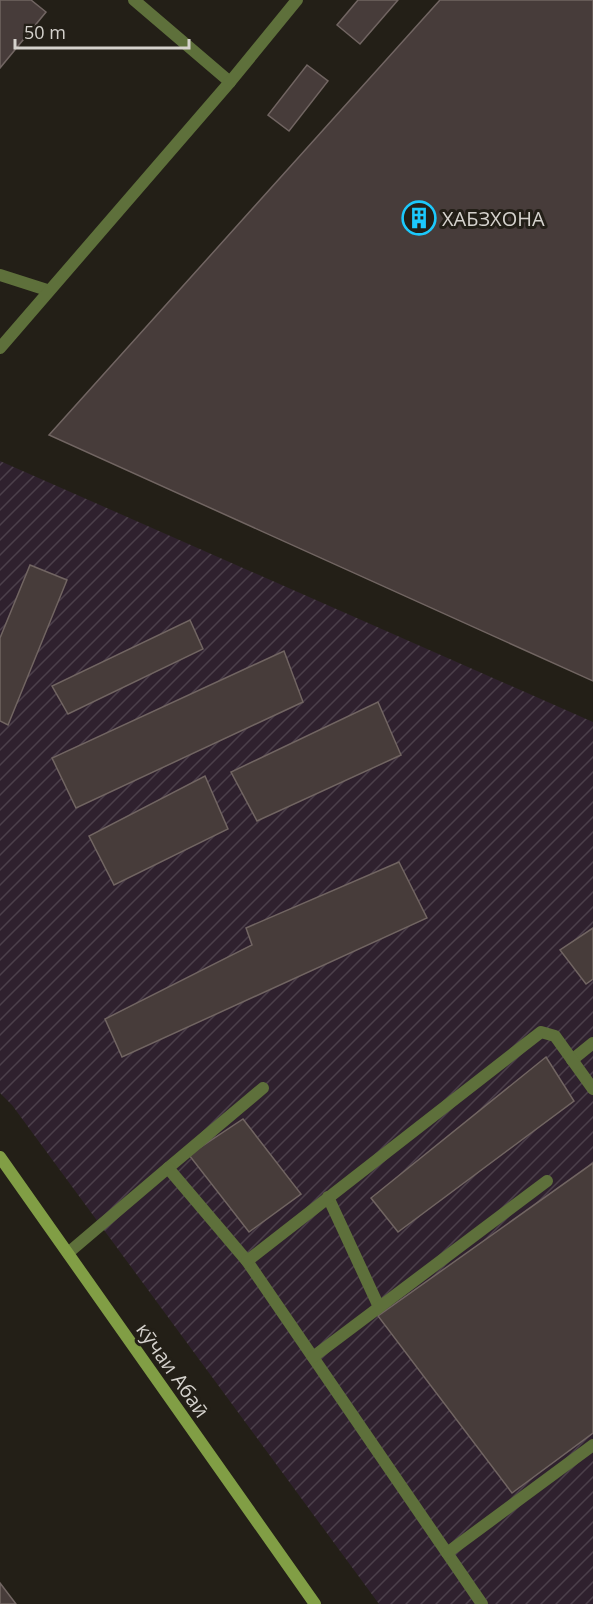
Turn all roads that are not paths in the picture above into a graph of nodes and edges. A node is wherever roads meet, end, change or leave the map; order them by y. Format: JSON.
{"nodes":[{"id":1,"x":134,"y":0,"type":"edge"},
{"id":2,"x":297,"y":0,"type":"edge"},
{"id":3,"x":230,"y":82,"type":"junction"},
{"id":4,"x":0,"y":274,"type":"edge"},
{"id":5,"x":47,"y":290,"type":"junction"},
{"id":6,"x":0,"y":348,"type":"edge"},
{"id":7,"x":593,"y":1042,"type":"edge"},
{"id":8,"x":572,"y":1060,"type":"junction"},
{"id":9,"x":263,"y":1088,"type":"dead end"},
{"id":10,"x":593,"y":1089,"type":"edge"},
{"id":11,"x":0,"y":1158,"type":"edge"},
{"id":12,"x":168,"y":1168,"type":"junction"},
{"id":13,"x":548,"y":1181,"type":"dead end"},
{"id":14,"x":328,"y":1197,"type":"junction"},
{"id":15,"x":68,"y":1253,"type":"junction"},
{"id":16,"x":248,"y":1261,"type":"junction"},
{"id":17,"x":379,"y":1307,"type":"junction"},
{"id":18,"x":313,"y":1357,"type":"junction"},
{"id":19,"x":593,"y":1445,"type":"edge"},
{"id":20,"x":447,"y":1553,"type":"junction"},
{"id":21,"x":315,"y":1604,"type":"edge"},
{"id":22,"x":482,"y":1604,"type":"edge"}],
"edges":[{"from":1,"to":3,"type":"street"},
{"from":2,"to":3,"type":"street"},
{"from":3,"to":5,"type":"street"},
{"from":4,"to":5,"type":"street"},
{"from":5,"to":6,"type":"street"},
{"from":7,"to":8,"type":"street"},
{"from":8,"to":10,"type":"street"},
{"from":8,"to":14,"type":"street"},
{"from":9,"to":12,"type":"street"},
{"from":11,"to":15,"type":"street","name":"кӯчаи Абаӣ"},
{"from":12,"to":15,"type":"street"},
{"from":12,"to":16,"type":"street"},
{"from":13,"to":17,"type":"street"},
{"from":14,"to":16,"type":"street"},
{"from":14,"to":17,"type":"street"},
{"from":15,"to":21,"type":"street","name":"кӯчаи Абаӣ"},
{"from":16,"to":18,"type":"street"},
{"from":17,"to":18,"type":"street"},
{"from":18,"to":20,"type":"street"},
{"from":19,"to":20,"type":"street"},
{"from":20,"to":22,"type":"street"}]}
